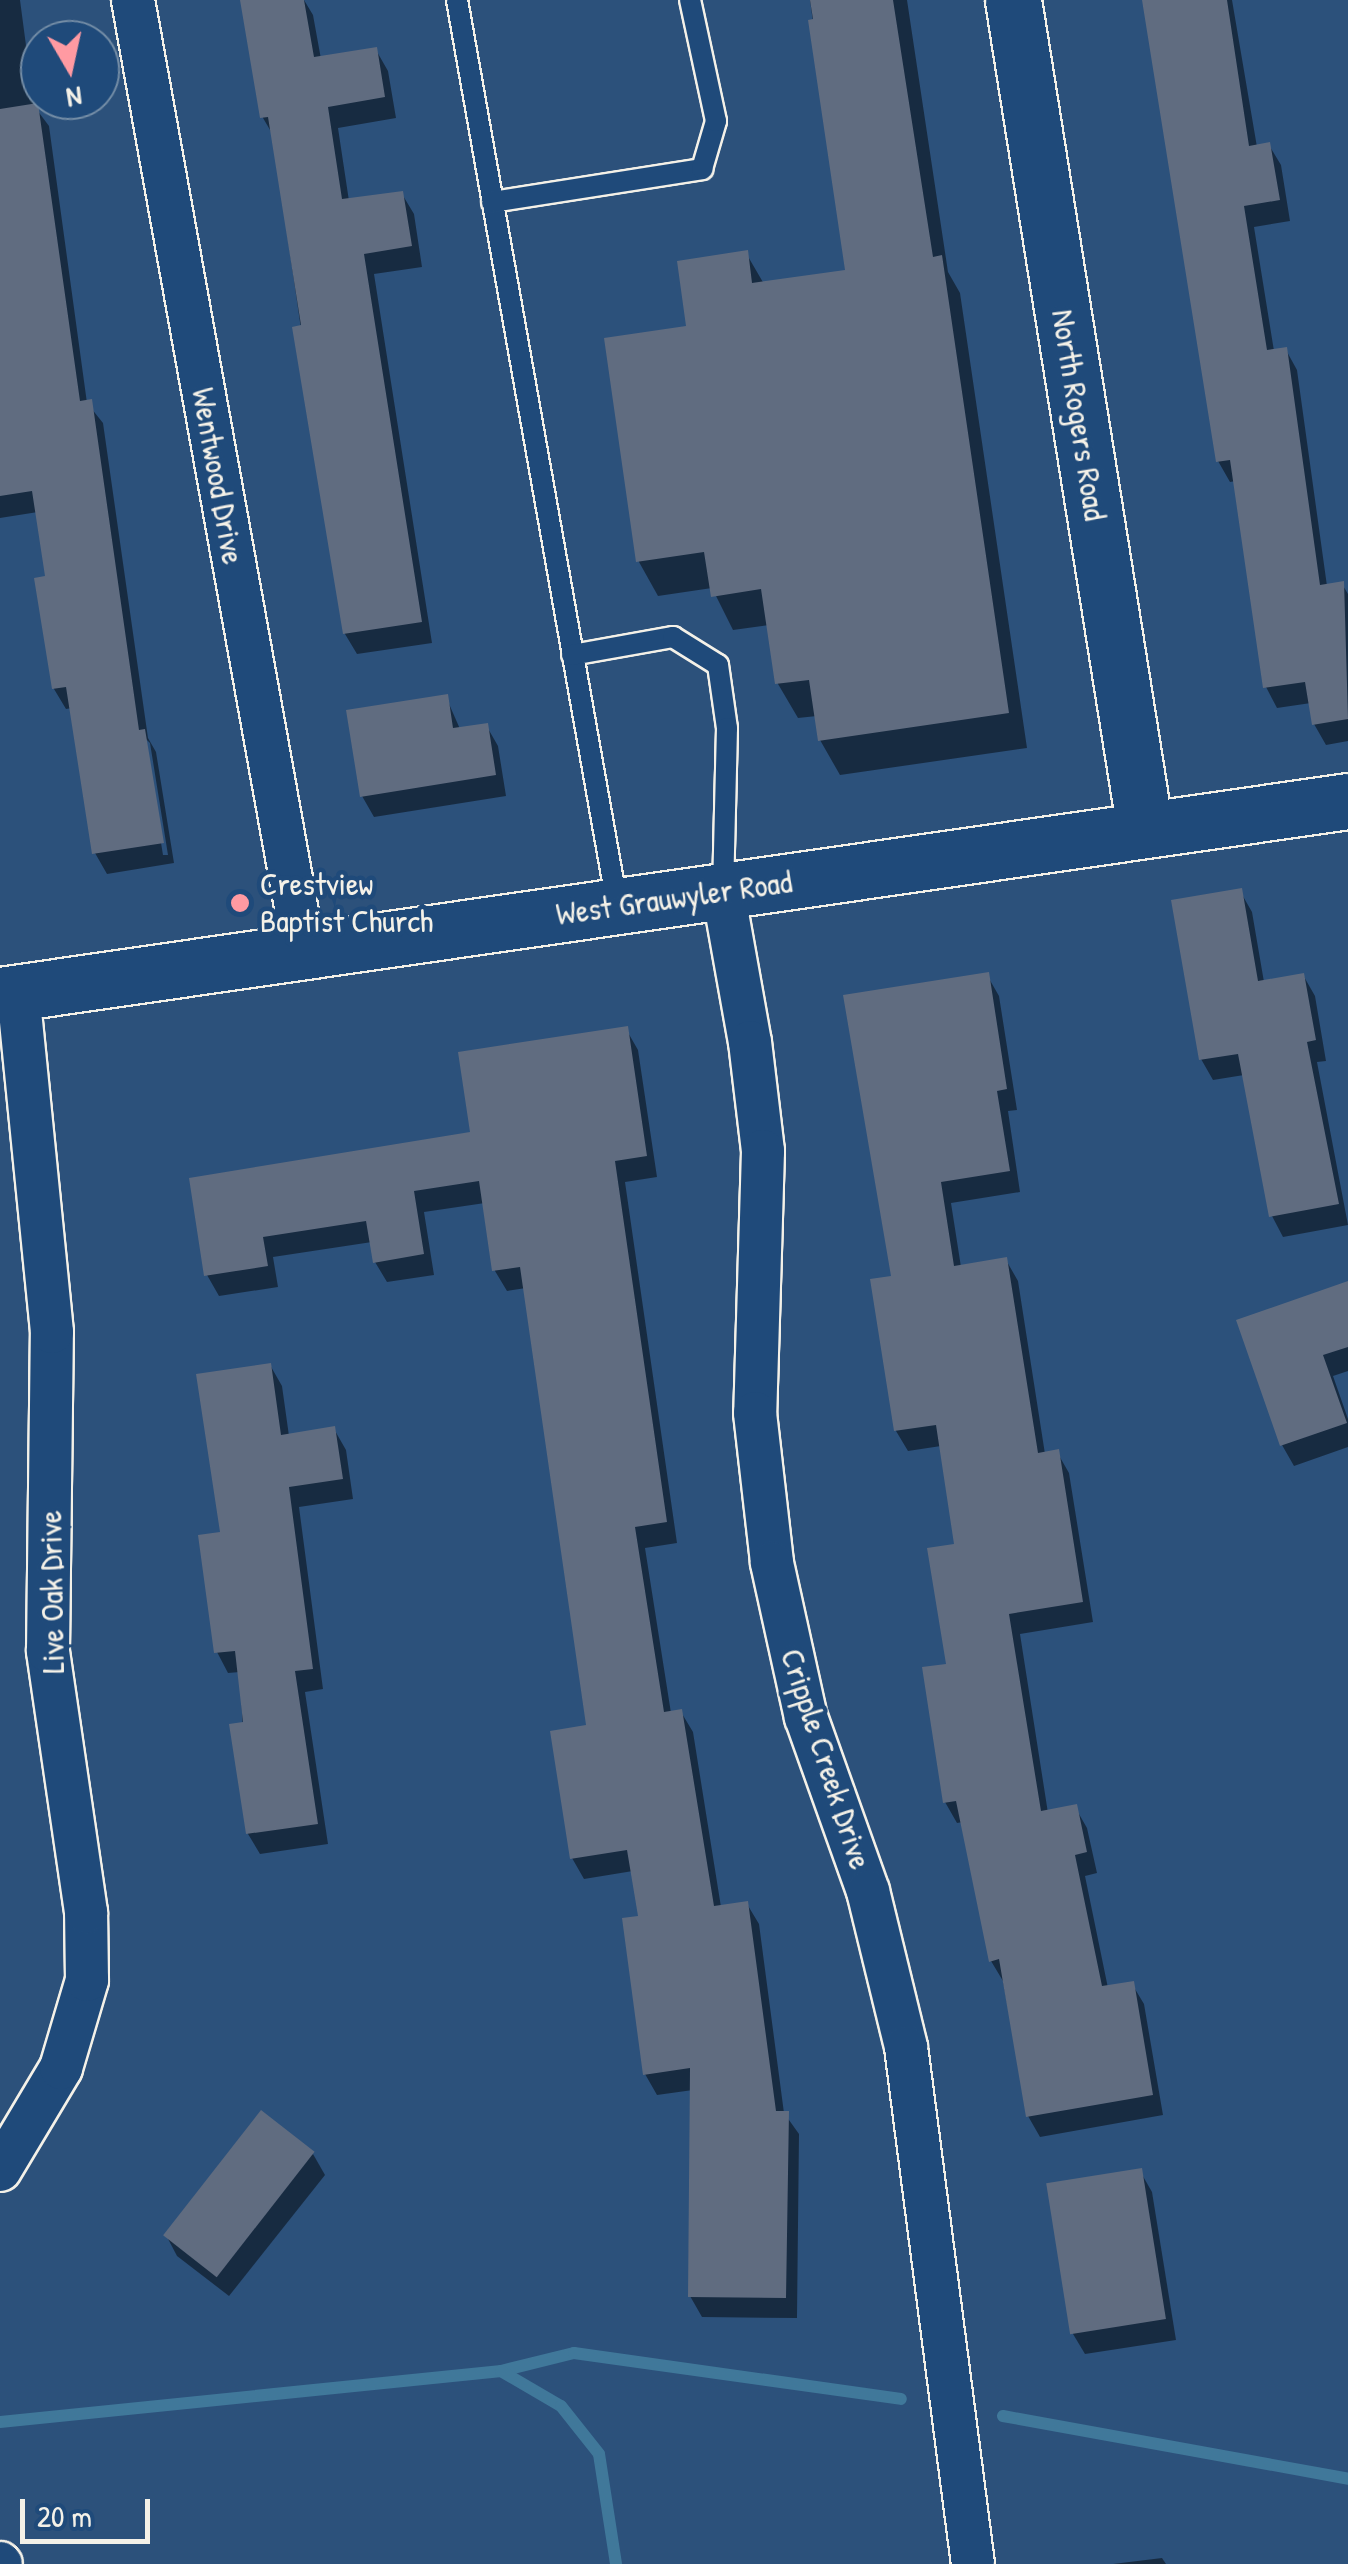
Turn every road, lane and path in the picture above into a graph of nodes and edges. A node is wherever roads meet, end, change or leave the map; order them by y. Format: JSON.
{"nodes":[{"id":1,"x":133,"y":0,"type":"edge"},
{"id":2,"x":457,"y":0,"type":"edge"},
{"id":3,"x":690,"y":0,"type":"edge"},
{"id":4,"x":1013,"y":0,"type":"edge"},
{"id":5,"x":492,"y":202,"type":"junction"},
{"id":6,"x":572,"y":655,"type":"junction"},
{"id":7,"x":1348,"y":801,"type":"edge"},
{"id":8,"x":1145,"y":830,"type":"junction"},
{"id":9,"x":723,"y":891,"type":"junction"},
{"id":10,"x":617,"y":906,"type":"junction"},
{"id":11,"x":304,"y":951,"type":"junction"},
{"id":12,"x":9,"y":993,"type":"edge"},
{"id":13,"x":0,"y":2170,"type":"edge"},
{"id":14,"x":973,"y":2564,"type":"edge"}],
"edges":[{"from":1,"to":11,"type":"street","name":"Wentwood Drive"},
{"from":2,"to":5,"type":"lane"},
{"from":3,"to":5,"type":"lane"},
{"from":4,"to":8,"type":"main road","name":"North Rogers Road"},
{"from":5,"to":6,"type":"lane"},
{"from":6,"to":9,"type":"lane"},
{"from":6,"to":10,"type":"lane"},
{"from":7,"to":8,"type":"main road","name":"West Grauwyler Road"},
{"from":8,"to":9,"type":"main road","name":"West Grauwyler Road"},
{"from":9,"to":10,"type":"main road","name":"West Grauwyler Road"},
{"from":9,"to":14,"type":"street","name":"Cripple Creek Drive"},
{"from":10,"to":11,"type":"main road","name":"West Grauwyler Road"},
{"from":11,"to":12,"type":"main road","name":"West Grauwyler Road"},
{"from":12,"to":13,"type":"street","name":"Live Oak Drive"}]}
